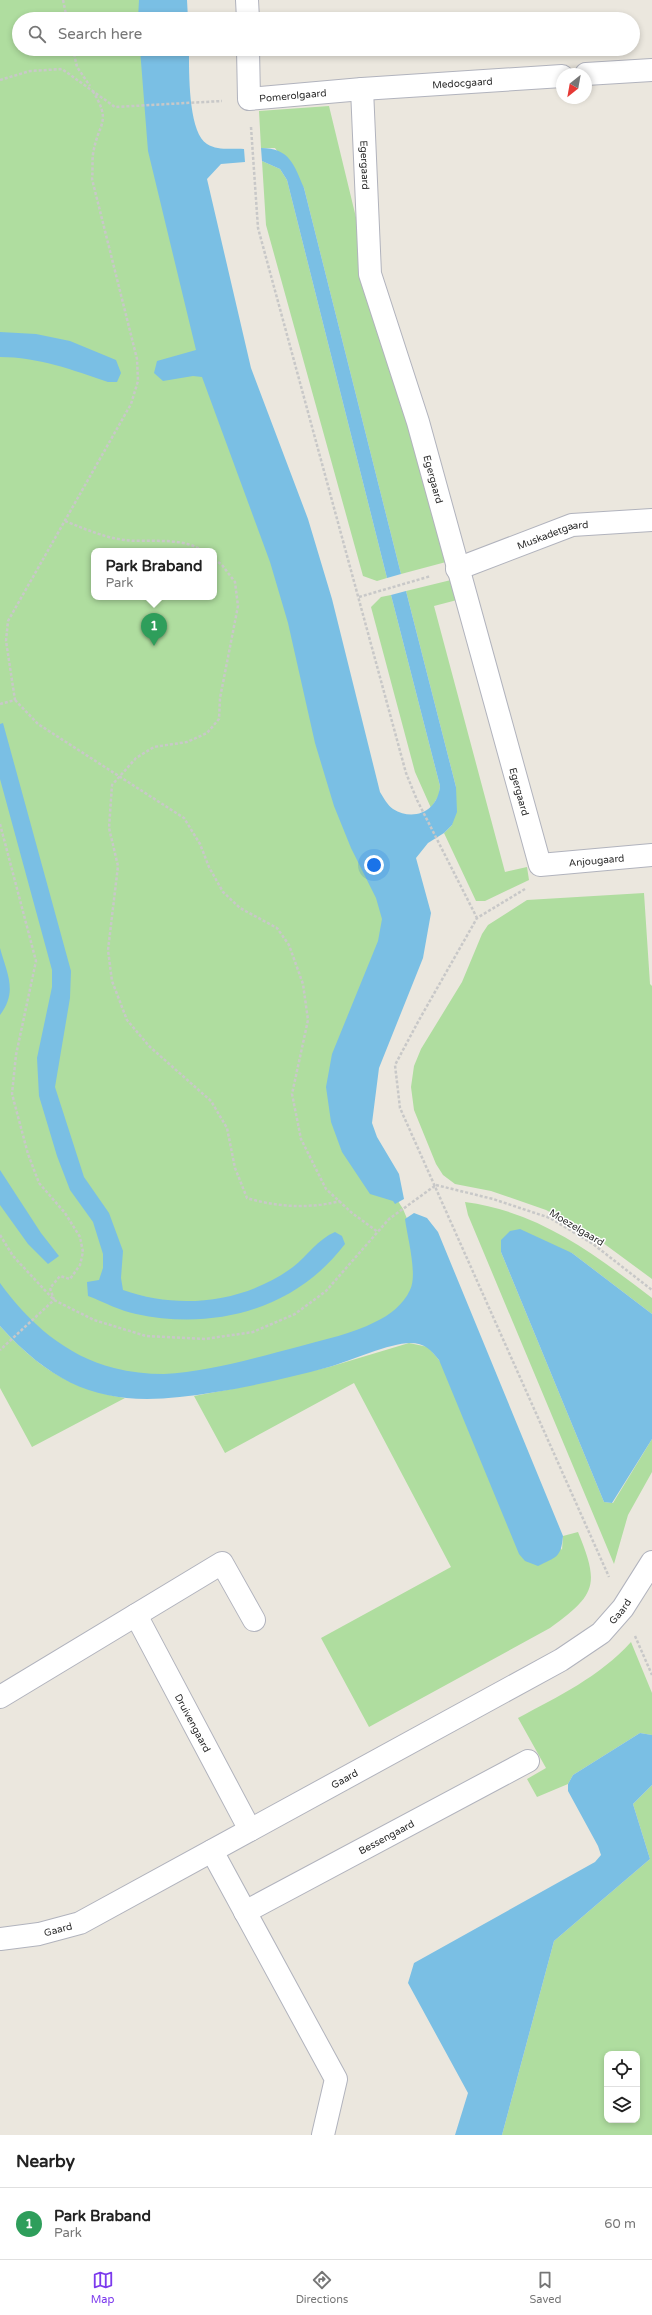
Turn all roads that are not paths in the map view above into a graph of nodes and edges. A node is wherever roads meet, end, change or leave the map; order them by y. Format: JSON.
{"nodes":[{"id":1,"x":248,"y":0,"type":"edge"},
{"id":2,"x":248,"y":12,"type":"edge"},
{"id":3,"x":248,"y":56,"type":"edge"},
{"id":4,"x":652,"y":70,"type":"edge"},
{"id":5,"x":592,"y":74,"type":"edge"},
{"id":6,"x":556,"y":76,"type":"edge"},
{"id":7,"x":362,"y":89,"type":"junction"},
{"id":8,"x":652,"y":520,"type":"edge"},
{"id":9,"x":457,"y":569,"type":"junction"},
{"id":10,"x":652,"y":856,"type":"edge"},
{"id":11,"x":540,"y":865,"type":"joint"},
{"id":12,"x":652,"y":1562,"type":"edge"},
{"id":13,"x":136,"y":1615,"type":"junction"},
{"id":14,"x":254,"y":1620,"type":"dead end"},
{"id":15,"x":0,"y":1697,"type":"edge"},
{"id":16,"x":528,"y":1761,"type":"dead end"},
{"id":17,"x":250,"y":1830,"type":"junction"},
{"id":18,"x":212,"y":1852,"type":"junction"},
{"id":19,"x":245,"y":1912,"type":"junction"},
{"id":20,"x":0,"y":1939,"type":"edge"},
{"id":21,"x":323,"y":2135,"type":"edge"}],
"edges":[{"from":1,"to":2,"type":"street"},
{"from":3,"to":7,"type":"street","name":"Pomerolgaard"},
{"from":4,"to":5,"type":"street"},
{"from":6,"to":7,"type":"street","name":"Medocgaard"},
{"from":7,"to":9,"type":"street","name":"Egergaard"},
{"from":8,"to":9,"type":"street","name":"Muskadetgaard"},
{"from":9,"to":11,"type":"street","name":"Egergaard"},
{"from":10,"to":11,"type":"street","name":"Anjougaard"},
{"from":12,"to":17,"type":"street","name":"Gaard"},
{"from":13,"to":14,"type":"street"},
{"from":13,"to":15,"type":"street"},
{"from":13,"to":17,"type":"street","name":"Druivengaard"},
{"from":16,"to":19,"type":"street","name":"Bessengaard"},
{"from":17,"to":18,"type":"street","name":"Gaard"},
{"from":18,"to":19,"type":"street"},
{"from":18,"to":20,"type":"street","name":"Gaard"},
{"from":19,"to":21,"type":"street"}]}
